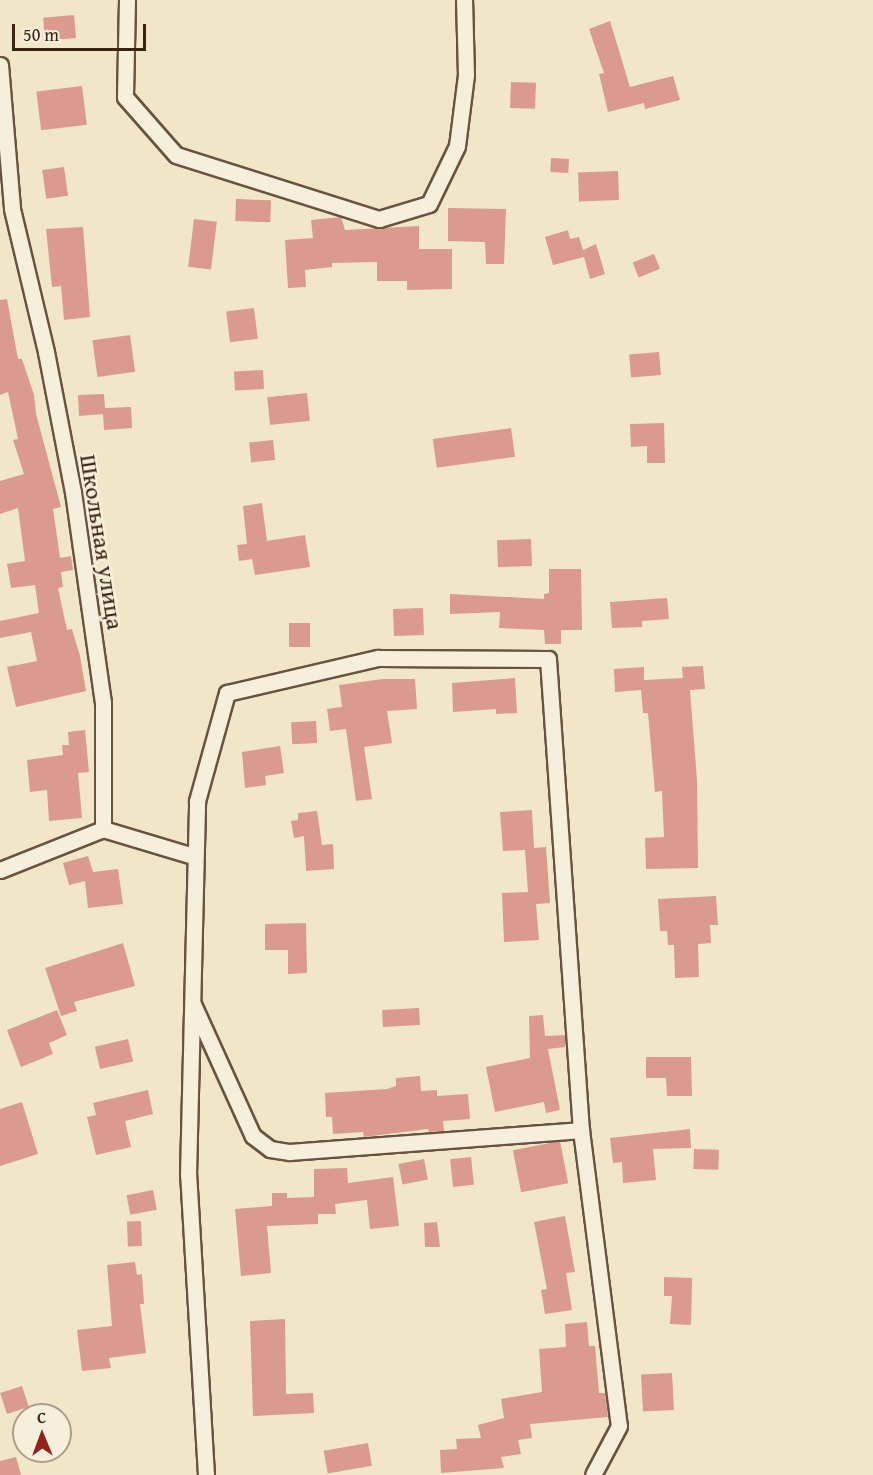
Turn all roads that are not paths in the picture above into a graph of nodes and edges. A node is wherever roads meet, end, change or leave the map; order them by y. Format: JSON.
{"nodes":[{"id":1,"x":127,"y":0,"type":"edge"},
{"id":2,"x":464,"y":0,"type":"edge"},
{"id":3,"x":0,"y":65,"type":"edge"},
{"id":4,"x":4,"y":158,"type":"edge"},
{"id":5,"x":103,"y":829,"type":"junction"},
{"id":6,"x":193,"y":856,"type":"junction"},
{"id":7,"x":0,"y":870,"type":"edge"},
{"id":8,"x":190,"y":998,"type":"junction"},
{"id":9,"x":581,"y":1130,"type":"junction"},
{"id":10,"x":206,"y":1475,"type":"edge"},
{"id":11,"x":593,"y":1475,"type":"edge"}],
"edges":[{"from":1,"to":2,"type":"street"},
{"from":3,"to":4,"type":"street","name":"Школьная улица"},
{"from":4,"to":5,"type":"street","name":"Школьная улица"},
{"from":5,"to":6,"type":"street"},
{"from":5,"to":7,"type":"street"},
{"from":6,"to":8,"type":"street"},
{"from":6,"to":9,"type":"street"},
{"from":8,"to":9,"type":"street"},
{"from":8,"to":10,"type":"street"},
{"from":9,"to":11,"type":"street"}]}
